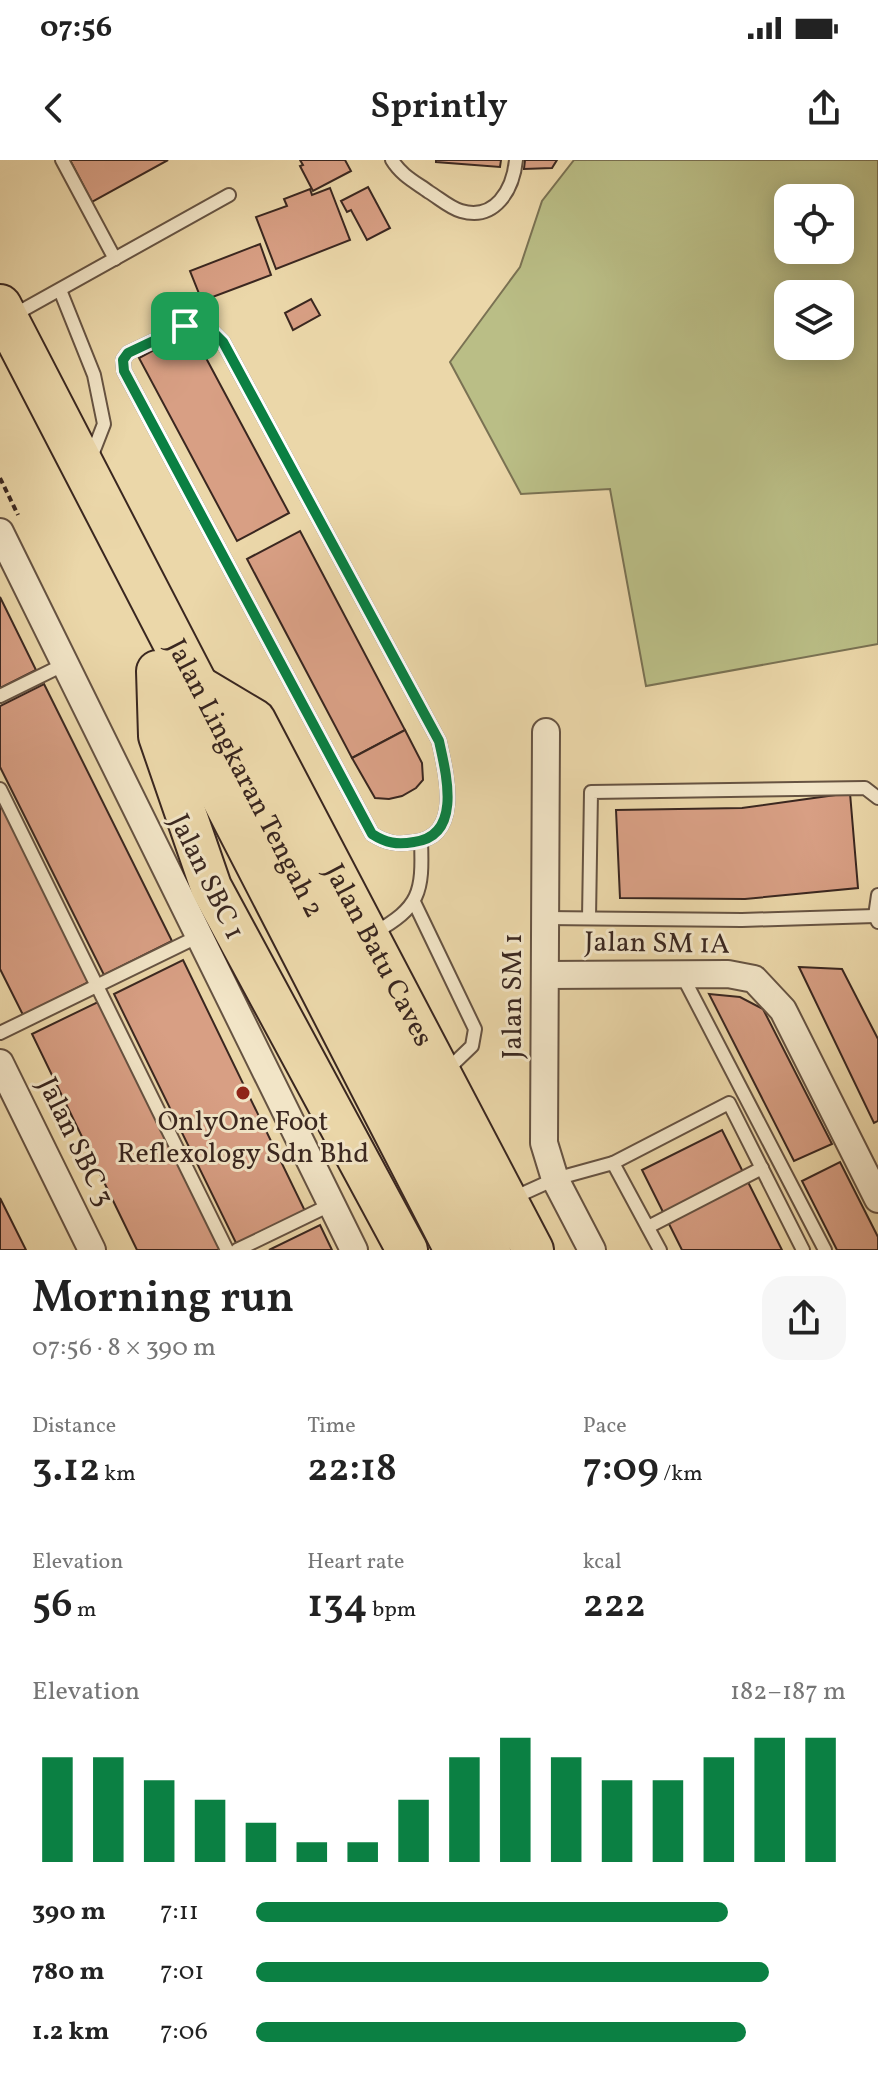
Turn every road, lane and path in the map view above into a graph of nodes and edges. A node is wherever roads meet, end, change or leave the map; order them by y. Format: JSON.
{"nodes":[{"id":1,"x":62,"y":160,"type":"edge"},
{"id":2,"x":392,"y":160,"type":"edge"},
{"id":3,"x":516,"y":160,"type":"edge"},
{"id":4,"x":229,"y":195,"type":"dead end"},
{"id":5,"x":115,"y":259,"type":"junction"},
{"id":6,"x":60,"y":290,"type":"junction"},
{"id":7,"x":3,"y":312,"type":"edge"},
{"id":8,"x":0,"y":367,"type":"edge"},
{"id":9,"x":86,"y":471,"type":"junction"},
{"id":10,"x":0,"y":532,"type":"edge"},
{"id":11,"x":65,"y":664,"type":"junction"},
{"id":12,"x":157,"y":671,"type":"junction"},
{"id":13,"x":198,"y":686,"type":"junction"},
{"id":14,"x":0,"y":696,"type":"edge"},
{"id":15,"x":546,"y":732,"type":"dead end"},
{"id":16,"x":0,"y":789,"type":"edge"},
{"id":17,"x":878,"y":798,"type":"edge"},
{"id":18,"x":256,"y":829,"type":"junction"},
{"id":19,"x":421,"y":841,"type":"junction"},
{"id":20,"x":878,"y":895,"type":"edge"},
{"id":21,"x":414,"y":902,"type":"junction"},
{"id":22,"x":545,"y":918,"type":"junction"},
{"id":23,"x":589,"y":918,"type":"junction"},
{"id":24,"x":876,"y":919,"type":"edge"},
{"id":25,"x":199,"y":936,"type":"junction"},
{"id":26,"x":369,"y":936,"type":"junction"},
{"id":27,"x":545,"y":975,"type":"junction"},
{"id":28,"x":682,"y":975,"type":"junction"},
{"id":29,"x":97,"y":986,"type":"junction"},
{"id":30,"x":0,"y":1033,"type":"edge"},
{"id":31,"x":0,"y":1063,"type":"edge"},
{"id":32,"x":442,"y":1075,"type":"junction"},
{"id":33,"x":613,"y":1163,"type":"junction"},
{"id":34,"x":762,"y":1168,"type":"junction"},
{"id":35,"x":555,"y":1179,"type":"junction"},
{"id":36,"x":878,"y":1199,"type":"edge"},
{"id":37,"x":508,"y":1200,"type":"junction"},
{"id":38,"x":332,"y":1204,"type":"junction"},
{"id":39,"x":648,"y":1227,"type":"junction"},
{"id":40,"x":92,"y":1250,"type":"edge"},
{"id":41,"x":227,"y":1250,"type":"edge"},
{"id":42,"x":237,"y":1250,"type":"edge"},
{"id":43,"x":354,"y":1250,"type":"edge"},
{"id":44,"x":407,"y":1250,"type":"edge"},
{"id":45,"x":456,"y":1250,"type":"edge"},
{"id":46,"x":489,"y":1250,"type":"edge"},
{"id":47,"x":533,"y":1250,"type":"edge"},
{"id":48,"x":592,"y":1250,"type":"edge"},
{"id":49,"x":660,"y":1250,"type":"edge"},
{"id":50,"x":803,"y":1250,"type":"edge"},
{"id":51,"x":825,"y":1250,"type":"edge"}],
"edges":[{"from":1,"to":5,"type":"lane"},
{"from":2,"to":3,"type":"lane"},
{"from":4,"to":5,"type":"lane"},
{"from":5,"to":6,"type":"lane"},
{"from":6,"to":7,"type":"lane"},
{"from":6,"to":9,"type":"lane"},
{"from":7,"to":9,"type":"highway","name":"Jalan Lingkaran Tengah 2"},
{"from":8,"to":12,"type":"highway","name":"Jalan Lingkaran Tengah 2"},
{"from":9,"to":13,"type":"highway","name":"Jalan Lingkaran Tengah 2"},
{"from":10,"to":11,"type":"street","name":"Jalan SBC 1"},
{"from":11,"to":14,"type":"lane"},
{"from":11,"to":25,"type":"street","name":"Jalan SBC 1"},
{"from":12,"to":18,"type":"highway","name":"Jalan Lingkaran Tengah 2"},
{"from":12,"to":44,"type":"main road"},
{"from":13,"to":18,"type":"highway","name":"Jalan Lingkaran Tengah 2"},
{"from":13,"to":26,"type":"main road","name":"Jalan Batu Caves"},
{"from":15,"to":22,"type":"street","name":"Jalan SM 1"},
{"from":16,"to":29,"type":"lane"},
{"from":17,"to":23,"type":"lane"},
{"from":18,"to":45,"type":"highway","name":"Jalan Lingkaran Tengah 2"},
{"from":18,"to":46,"type":"highway","name":"Jalan Lingkaran Tengah 2"},
{"from":19,"to":19,"type":"lane"},
{"from":19,"to":21,"type":"lane"},
{"from":20,"to":24,"type":"lane"},
{"from":21,"to":26,"type":"lane"},
{"from":21,"to":32,"type":"lane"},
{"from":22,"to":23,"type":"lane"},
{"from":22,"to":27,"type":"street","name":"Jalan SM 1"},
{"from":23,"to":24,"type":"lane"},
{"from":25,"to":29,"type":"lane"},
{"from":25,"to":38,"type":"street","name":"Jalan SBC 1"},
{"from":26,"to":32,"type":"main road","name":"Jalan Batu Caves"},
{"from":27,"to":28,"type":"street","name":"Jalan SM 1A"},
{"from":27,"to":35,"type":"street","name":"Jalan SM 1"},
{"from":28,"to":36,"type":"street","name":"Jalan SM 1A"},
{"from":28,"to":51,"type":"lane"},
{"from":29,"to":30,"type":"lane"},
{"from":29,"to":41,"type":"lane"},
{"from":31,"to":40,"type":"street","name":"Jalan SBC 3"},
{"from":32,"to":37,"type":"main road","name":"Jalan Batu Caves"},
{"from":33,"to":34,"type":"lane"},
{"from":33,"to":35,"type":"lane"},
{"from":33,"to":39,"type":"lane"},
{"from":34,"to":39,"type":"lane"},
{"from":34,"to":50,"type":"lane"},
{"from":35,"to":37,"type":"lane"},
{"from":35,"to":48,"type":"street","name":"Jalan SM 1"},
{"from":37,"to":47,"type":"main road","name":"Jalan Batu Caves"},
{"from":38,"to":42,"type":"lane"},
{"from":38,"to":43,"type":"street","name":"Jalan SBC 1"},
{"from":39,"to":49,"type":"lane"}]}
